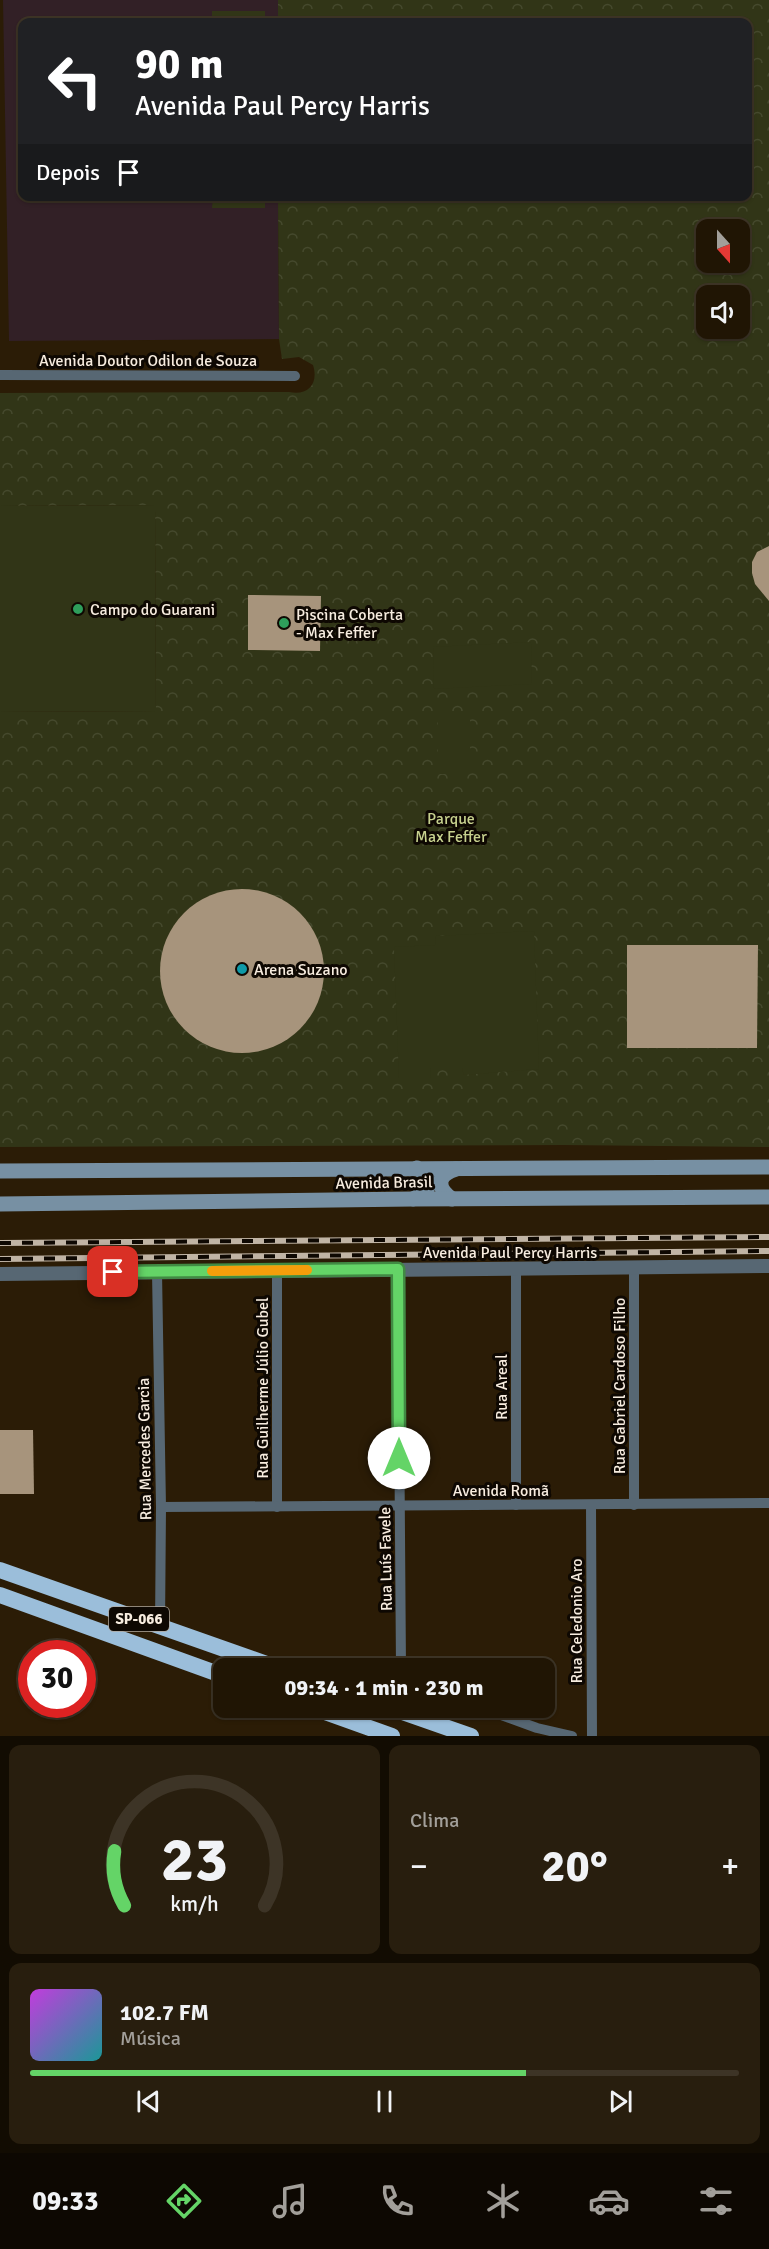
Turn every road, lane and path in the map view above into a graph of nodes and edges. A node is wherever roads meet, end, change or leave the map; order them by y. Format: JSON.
{"nodes":[{"id":1,"x":0,"y":375,"type":"edge"},
{"id":2,"x":295,"y":376,"type":"dead end"},
{"id":3,"x":769,"y":1167,"type":"edge"},
{"id":4,"x":417,"y":1168,"type":"junction"},
{"id":5,"x":459,"y":1168,"type":"junction"},
{"id":6,"x":0,"y":1172,"type":"edge"},
{"id":7,"x":769,"y":1197,"type":"edge"},
{"id":8,"x":413,"y":1199,"type":"junction"},
{"id":9,"x":452,"y":1199,"type":"junction"},
{"id":10,"x":0,"y":1204,"type":"edge"},
{"id":11,"x":769,"y":1266,"type":"edge"},
{"id":12,"x":634,"y":1268,"type":"junction"},
{"id":13,"x":398,"y":1269,"type":"junction"},
{"id":14,"x":516,"y":1269,"type":"junction"},
{"id":15,"x":277,"y":1270,"type":"junction"},
{"id":16,"x":157,"y":1272,"type":"junction"},
{"id":17,"x":0,"y":1274,"type":"edge"},
{"id":18,"x":769,"y":1503,"type":"edge"},
{"id":19,"x":516,"y":1505,"type":"junction"},
{"id":20,"x":591,"y":1505,"type":"junction"},
{"id":21,"x":634,"y":1505,"type":"junction"},
{"id":22,"x":399,"y":1506,"type":"junction"},
{"id":23,"x":277,"y":1507,"type":"junction"},
{"id":24,"x":160,"y":1508,"type":"junction"},
{"id":25,"x":0,"y":1570,"type":"edge"},
{"id":26,"x":0,"y":1595,"type":"edge"},
{"id":27,"x":160,"y":1627,"type":"junction"},
{"id":28,"x":249,"y":1658,"type":"edge"},
{"id":29,"x":401,"y":1658,"type":"edge"},
{"id":30,"x":213,"y":1672,"type":"edge"},
{"id":31,"x":342,"y":1718,"type":"edge"},
{"id":32,"x":423,"y":1718,"type":"edge"},
{"id":33,"x":509,"y":1718,"type":"edge"},
{"id":34,"x":392,"y":1736,"type":"edge"},
{"id":35,"x":471,"y":1736,"type":"edge"},
{"id":36,"x":572,"y":1736,"type":"edge"},
{"id":37,"x":592,"y":1736,"type":"edge"}],
"edges":[{"from":1,"to":2,"type":"street","name":"Avenida Doutor Odilon de Souza"},
{"from":3,"to":5,"type":"main road","name":"Avenida Brasil"},
{"from":4,"to":5,"type":"main road","name":"Avenida Brasil"},
{"from":4,"to":6,"type":"main road","name":"Avenida Brasil"},
{"from":4,"to":8,"type":"main road"},
{"from":5,"to":9,"type":"main road"},
{"from":7,"to":9,"type":"main road","name":"Avenida Brasil"},
{"from":8,"to":9,"type":"main road","name":"Avenida Brasil"},
{"from":8,"to":10,"type":"main road","name":"Avenida Brasil"},
{"from":11,"to":12,"type":"street","name":"Avenida Paul Percy Harris"},
{"from":12,"to":14,"type":"street","name":"Avenida Paul Percy Harris"},
{"from":12,"to":21,"type":"street","name":"Rua Gabriel Cardoso Filho"},
{"from":13,"to":14,"type":"street","name":"Avenida Paul Percy Harris"},
{"from":13,"to":15,"type":"street","name":"Avenida Paul Percy Harris"},
{"from":13,"to":22,"type":"street","name":"Rua Luís Favele"},
{"from":14,"to":19,"type":"street","name":"Rua Areal"},
{"from":15,"to":16,"type":"street","name":"Avenida Paul Percy Harris"},
{"from":15,"to":23,"type":"street","name":"Rua Guilherme Júlio Gubel"},
{"from":16,"to":17,"type":"street","name":"Avenida Paul Percy Harris"},
{"from":16,"to":24,"type":"street","name":"Rua Mercedes Garcia"},
{"from":18,"to":21,"type":"street","name":"Avenida Romã"},
{"from":19,"to":20,"type":"street","name":"Avenida Romã"},
{"from":19,"to":22,"type":"street","name":"Avenida Romã"},
{"from":20,"to":21,"type":"street","name":"Avenida Romã"},
{"from":20,"to":37,"type":"street","name":"Rua Celedonio Aro"},
{"from":22,"to":23,"type":"street","name":"Avenida Romã"},
{"from":22,"to":29,"type":"street","name":"Rua Luís Favele"},
{"from":23,"to":24,"type":"street","name":"Avenida Romã"},
{"from":24,"to":27,"type":"street","name":"Rua Mercedes Garcia"},
{"from":25,"to":27,"type":"highway","number":"SP-066"},
{"from":26,"to":30,"type":"highway","number":"SP-066"},
{"from":27,"to":28,"type":"highway","number":"SP-066"},
{"from":31,"to":34,"type":"highway"},
{"from":32,"to":35,"type":"highway"},
{"from":33,"to":36,"type":"street"}]}
